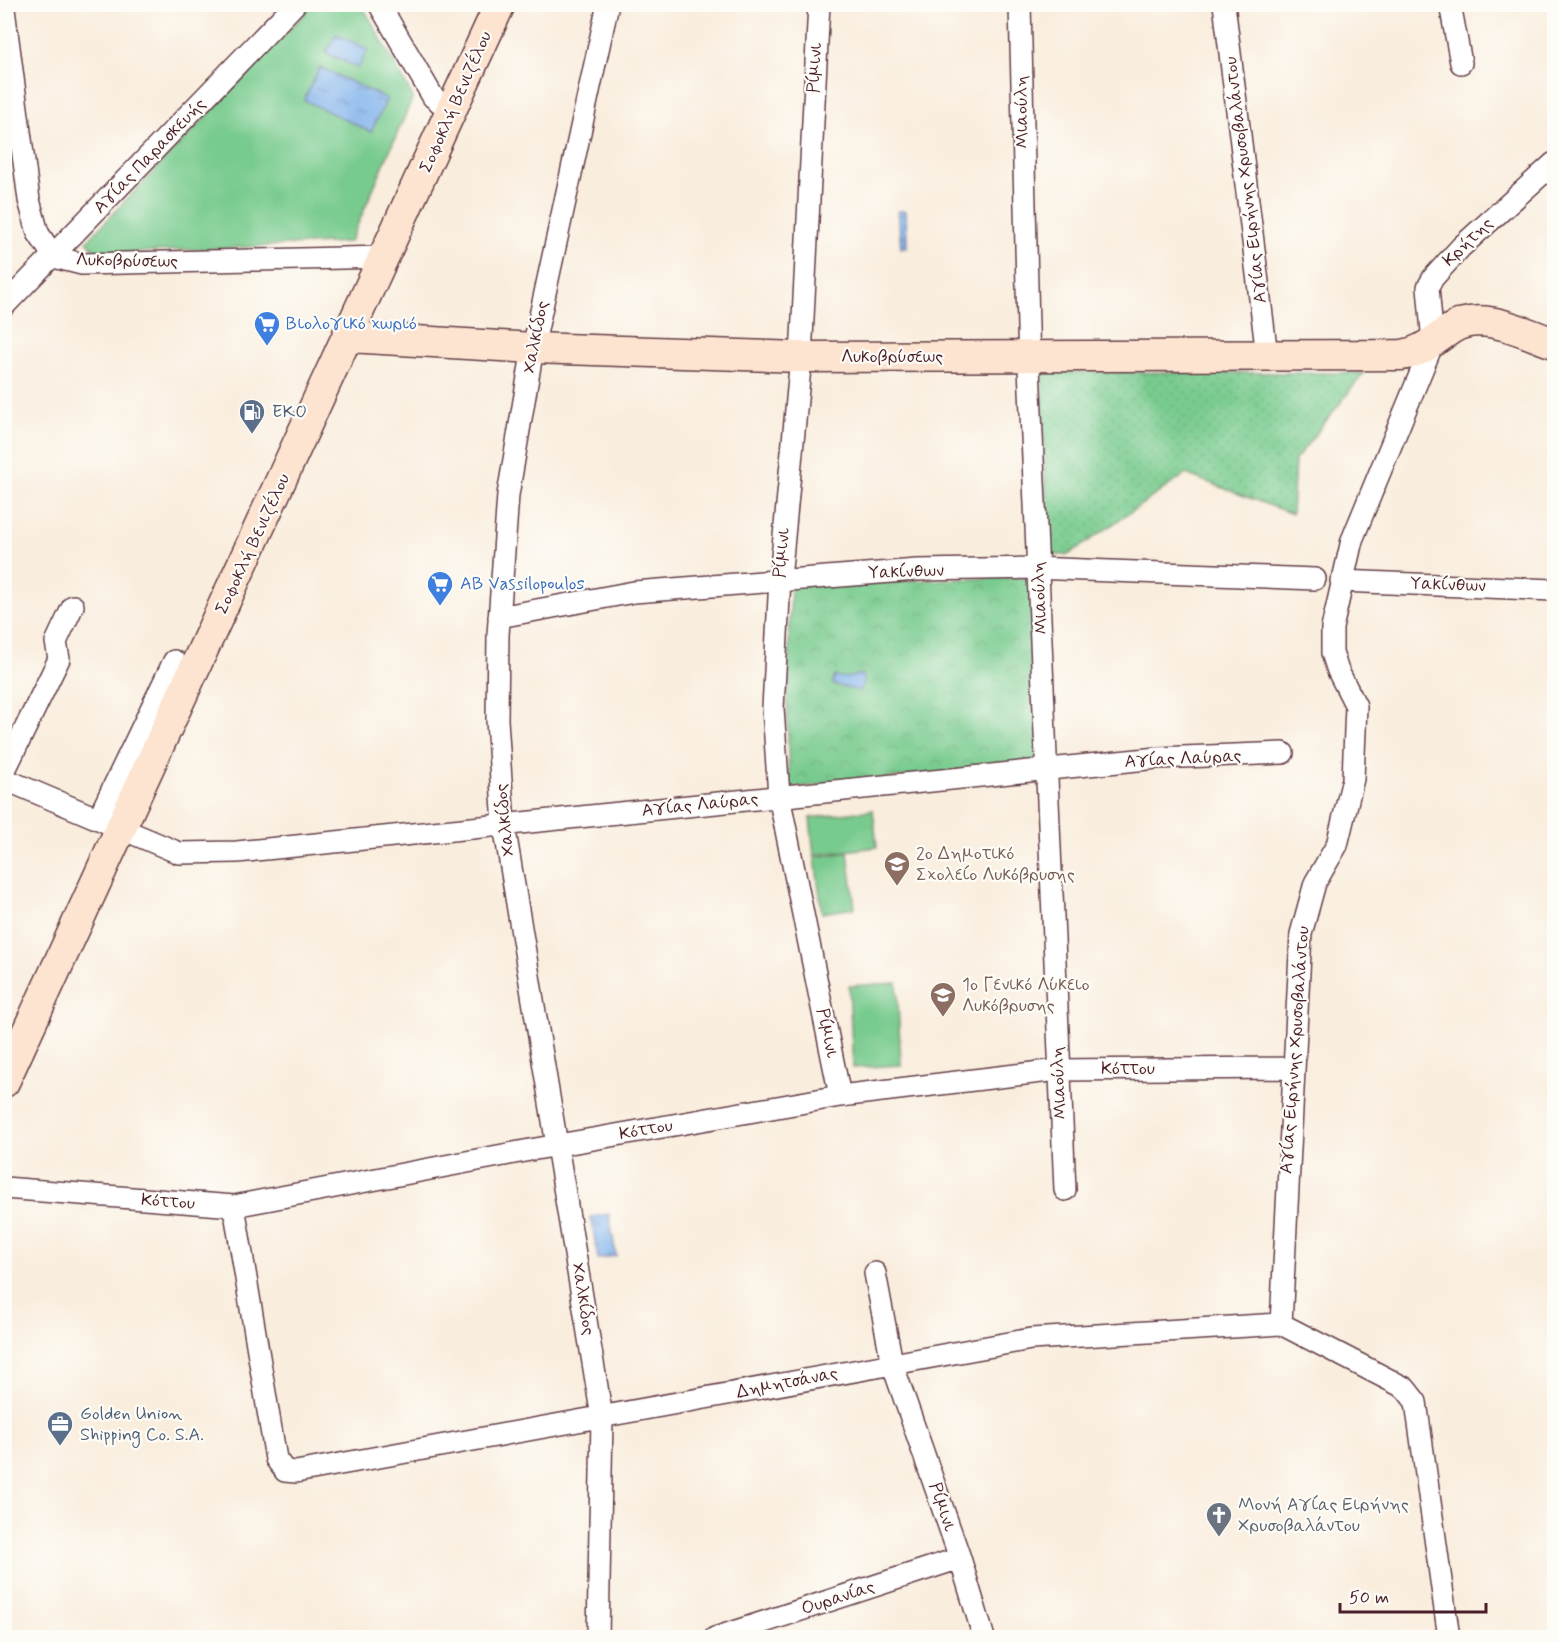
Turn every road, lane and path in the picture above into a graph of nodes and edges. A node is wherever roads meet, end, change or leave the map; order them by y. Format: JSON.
{"nodes":[{"id":1,"x":295,"y":4,"type":"edge"},
{"id":2,"x":379,"y":4,"type":"edge"},
{"id":3,"x":500,"y":4,"type":"edge"},
{"id":4,"x":608,"y":4,"type":"edge"},
{"id":5,"x":819,"y":4,"type":"edge"},
{"id":6,"x":1020,"y":4,"type":"edge"},
{"id":7,"x":1224,"y":4,"type":"edge"},
{"id":8,"x":1450,"y":4,"type":"edge"},
{"id":9,"x":4,"y":9,"type":"edge"},
{"id":10,"x":1461,"y":63,"type":"dead end"},
{"id":11,"x":451,"y":111,"type":"junction"},
{"id":12,"x":1554,"y":163,"type":"edge"},
{"id":13,"x":54,"y":257,"type":"junction"},
{"id":14,"x":385,"y":257,"type":"junction"},
{"id":15,"x":4,"y":306,"type":"edge"},
{"id":16,"x":349,"y":337,"type":"junction"},
{"id":17,"x":1433,"y":343,"type":"junction"},
{"id":18,"x":1554,"y":344,"type":"edge"},
{"id":19,"x":533,"y":348,"type":"junction"},
{"id":20,"x":1267,"y":356,"type":"junction"},
{"id":21,"x":801,"y":357,"type":"junction"},
{"id":22,"x":1029,"y":357,"type":"junction"},
{"id":23,"x":1039,"y":568,"type":"junction"},
{"id":24,"x":780,"y":579,"type":"junction"},
{"id":25,"x":1316,"y":579,"type":"dead end"},
{"id":26,"x":1341,"y":581,"type":"junction"},
{"id":27,"x":1554,"y":590,"type":"edge"},
{"id":28,"x":73,"y":606,"type":"dead end"},
{"id":29,"x":499,"y":616,"type":"junction"},
{"id":30,"x":174,"y":661,"type":"dead end"},
{"id":31,"x":1283,"y":753,"type":"dead end"},
{"id":32,"x":1048,"y":770,"type":"junction"},
{"id":33,"x":4,"y":772,"type":"edge"},
{"id":34,"x":4,"y":779,"type":"edge"},
{"id":35,"x":779,"y":796,"type":"junction"},
{"id":36,"x":109,"y":824,"type":"junction"},
{"id":37,"x":504,"y":825,"type":"junction"},
{"id":38,"x":1292,"y":1068,"type":"junction"},
{"id":39,"x":1059,"y":1070,"type":"junction"},
{"id":40,"x":4,"y":1082,"type":"edge"},
{"id":41,"x":840,"y":1096,"type":"junction"},
{"id":42,"x":558,"y":1145,"type":"junction"},
{"id":43,"x":4,"y":1188,"type":"edge"},
{"id":44,"x":1065,"y":1190,"type":"dead end"},
{"id":45,"x":234,"y":1206,"type":"junction"},
{"id":46,"x":875,"y":1273,"type":"dead end"},
{"id":47,"x":1281,"y":1324,"type":"junction"},
{"id":48,"x":892,"y":1364,"type":"junction"},
{"id":49,"x":602,"y":1417,"type":"junction"},
{"id":50,"x":960,"y":1558,"type":"junction"},
{"id":51,"x":766,"y":1630,"type":"edge"},
{"id":52,"x":598,"y":1638,"type":"edge"},
{"id":53,"x":715,"y":1638,"type":"edge"},
{"id":54,"x":984,"y":1638,"type":"edge"},
{"id":55,"x":1449,"y":1638,"type":"edge"}],
"edges":[{"from":1,"to":13,"type":"street","name":"Αγίας Παρασκευής"},
{"from":2,"to":11,"type":"street"},
{"from":3,"to":11,"type":"street","name":"Σοφοκλή Βενιζέλου"},
{"from":4,"to":19,"type":"street","name":"Χαλκίδος"},
{"from":5,"to":21,"type":"street","name":"Ρίμινι"},
{"from":6,"to":22,"type":"street","name":"Μιαούλη"},
{"from":7,"to":20,"type":"street","name":"Αγίας Ειρήνης Χρυσοβαλάντου"},
{"from":8,"to":10,"type":"street"},
{"from":9,"to":13,"type":"street","name":"Λυκοβρύσεως"},
{"from":11,"to":14,"type":"street","name":"Σοφοκλή Βενιζέλου"},
{"from":12,"to":17,"type":"street","name":"Κρήτης"},
{"from":13,"to":14,"type":"street","name":"Λυκοβρύσεως"},
{"from":13,"to":15,"type":"street","name":"Αγίας Παρασκευής"},
{"from":14,"to":16,"type":"street","name":"Σοφοκλή Βενιζέλου"},
{"from":16,"to":19,"type":"street","name":"Λυκοβρύσεως"},
{"from":16,"to":36,"type":"street","name":"Σοφοκλή Βενιζέλου"},
{"from":17,"to":18,"type":"street","name":"Λυκοβρύσεως"},
{"from":17,"to":20,"type":"street","name":"Λυκοβρύσεως"},
{"from":17,"to":26,"type":"street","name":"Αγίας Ειρήνης Χρυσοβαλάντου"},
{"from":19,"to":21,"type":"street","name":"Λυκοβρύσεως"},
{"from":19,"to":29,"type":"street","name":"Χαλκίδος"},
{"from":20,"to":22,"type":"street","name":"Λυκοβρύσεως"},
{"from":21,"to":22,"type":"street","name":"Λυκοβρύσεως"},
{"from":21,"to":24,"type":"street","name":"Ρίμινι"},
{"from":22,"to":23,"type":"street","name":"Μιαούλη"},
{"from":23,"to":24,"type":"street","name":"Υακίνθων"},
{"from":23,"to":25,"type":"street","name":"Υακίνθων"},
{"from":23,"to":32,"type":"street","name":"Μιαούλη"},
{"from":24,"to":29,"type":"street","name":"Υακίνθων"},
{"from":24,"to":35,"type":"street","name":"Ρίμινι"},
{"from":26,"to":27,"type":"street","name":"Υακίνθων"},
{"from":26,"to":38,"type":"street","name":"Αγίας Ειρήνης Χρυσοβαλάντου"},
{"from":28,"to":33,"type":"street"},
{"from":29,"to":37,"type":"street","name":"Χαλκίδος"},
{"from":30,"to":36,"type":"street"},
{"from":31,"to":32,"type":"street","name":"Αγίας Λαύρας"},
{"from":32,"to":35,"type":"street","name":"Αγίας Λαύρας"},
{"from":32,"to":39,"type":"street","name":"Μιαούλη"},
{"from":34,"to":36,"type":"street","name":"Αγίας Λαύρας"},
{"from":35,"to":37,"type":"street","name":"Αγίας Λαύρας"},
{"from":35,"to":41,"type":"street","name":"Ρίμινι"},
{"from":36,"to":37,"type":"street","name":"Αγίας Λαύρας"},
{"from":36,"to":40,"type":"street","name":"Σοφοκλή Βενιζέλου"},
{"from":37,"to":42,"type":"street","name":"Χαλκίδος"},
{"from":38,"to":39,"type":"street","name":"Κόττου"},
{"from":38,"to":47,"type":"street","name":"Αγίας Ειρήνης Χρυσοβαλάντου"},
{"from":39,"to":41,"type":"street","name":"Κόττου"},
{"from":39,"to":44,"type":"street","name":"Μιαούλη"},
{"from":41,"to":42,"type":"street","name":"Κόττου"},
{"from":42,"to":45,"type":"street","name":"Κόττου"},
{"from":42,"to":49,"type":"street","name":"Χαλκίδος"},
{"from":43,"to":45,"type":"street","name":"Κόττου"},
{"from":45,"to":49,"type":"street","name":"Δημητσάνας"},
{"from":46,"to":48,"type":"street","name":"Ρίμινι"},
{"from":47,"to":48,"type":"street","name":"Δημητσάνας"},
{"from":47,"to":55,"type":"street"},
{"from":48,"to":49,"type":"street","name":"Δημητσάνας"},
{"from":48,"to":50,"type":"street","name":"Ρίμινι"},
{"from":49,"to":52,"type":"street","name":"Χαλκίδος"},
{"from":50,"to":51,"type":"street","name":"Ουρανίας"},
{"from":50,"to":54,"type":"street","name":"Ρίμινι"},
{"from":51,"to":53,"type":"street","name":"Ουρανίας"}]}
